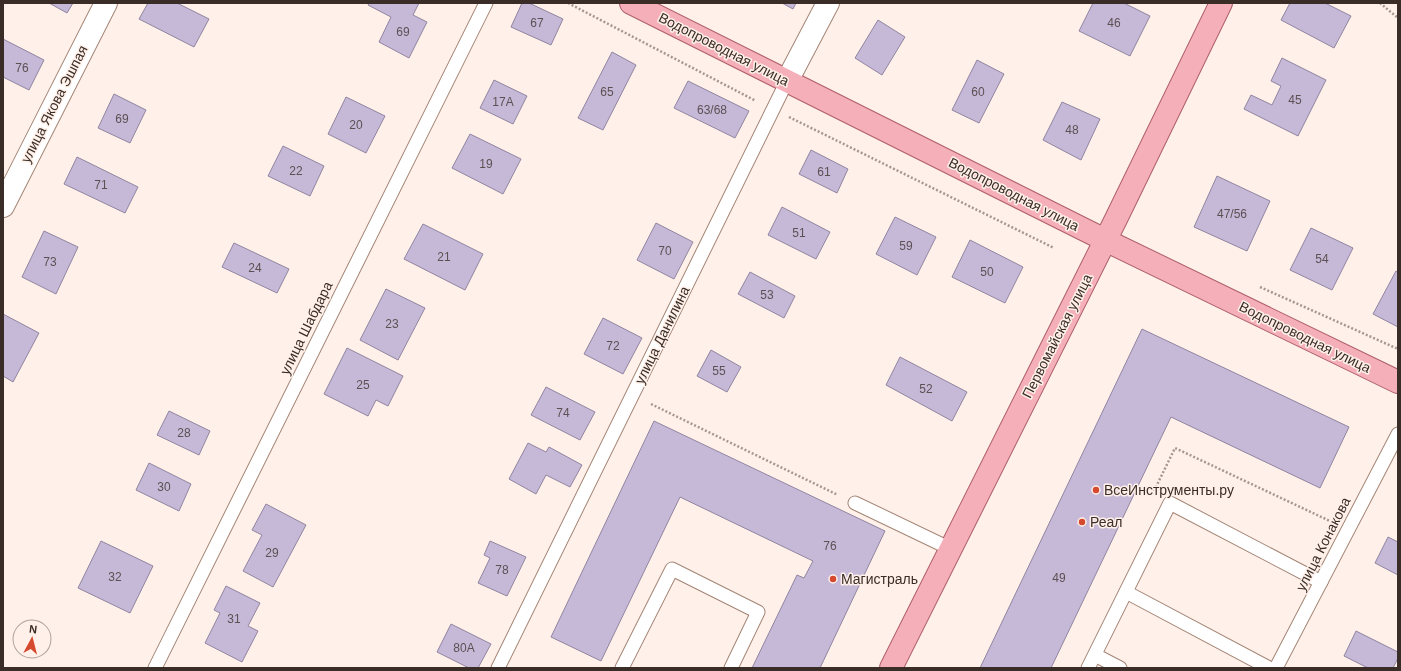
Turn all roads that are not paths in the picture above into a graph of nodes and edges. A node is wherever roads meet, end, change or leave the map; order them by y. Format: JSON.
{"nodes":[{"id":1,"x":106,"y":3,"type":"edge"},
{"id":2,"x":486,"y":3,"type":"edge"},
{"id":3,"x":631,"y":3,"type":"edge"},
{"id":4,"x":828,"y":3,"type":"edge"},
{"id":5,"x":1221,"y":3,"type":"edge"},
{"id":6,"x":787,"y":81,"type":"junction"},
{"id":7,"x":3,"y":206,"type":"edge"},
{"id":8,"x":1105,"y":240,"type":"junction"},
{"id":9,"x":1398,"y":382,"type":"edge"},
{"id":10,"x":1398,"y":434,"type":"edge"},
{"id":11,"x":855,"y":503,"type":"road end"},
{"id":12,"x":951,"y":549,"type":"junction"},
{"id":13,"x":1321,"y":582,"type":"junction"},
{"id":14,"x":1126,"y":592,"type":"junction"},
{"id":15,"x":1095,"y":655,"type":"junction"},
{"id":16,"x":503,"y":666,"type":"edge"},
{"id":17,"x":155,"y":668,"type":"edge"},
{"id":18,"x":622,"y":668,"type":"edge"},
{"id":19,"x":731,"y":668,"type":"edge"},
{"id":20,"x":891,"y":668,"type":"edge"},
{"id":21,"x":1088,"y":668,"type":"edge"},
{"id":22,"x":1120,"y":668,"type":"edge"},
{"id":23,"x":1269,"y":668,"type":"edge"},
{"id":24,"x":1276,"y":668,"type":"edge"}],
"edges":[{"from":1,"to":7,"type":"street","name":"улица Якова Эшпая"},
{"from":2,"to":17,"type":"lane","name":"улица Шабдара"},
{"from":3,"to":6,"type":"main road","name":"Водопроводная улица"},
{"from":4,"to":6,"type":"street","name":"улица Данилина"},
{"from":5,"to":8,"type":"main road","name":"Первомайская улица"},
{"from":6,"to":8,"type":"main road","name":"Водопроводная улица"},
{"from":6,"to":16,"type":"lane","name":"улица Данилина"},
{"from":8,"to":9,"type":"main road","name":"Водопроводная улица"},
{"from":8,"to":12,"type":"main road","name":"Первомайская улица"},
{"from":10,"to":13,"type":"lane","name":"улица Конакова"},
{"from":11,"to":12,"type":"lane"},
{"from":12,"to":20,"type":"main road","name":"Первомайская улица"},
{"from":13,"to":14,"type":"lane"},
{"from":13,"to":24,"type":"lane","name":"улица Конакова"},
{"from":14,"to":15,"type":"lane"},
{"from":14,"to":23,"type":"lane"},
{"from":15,"to":21,"type":"lane"},
{"from":15,"to":22,"type":"lane"},
{"from":18,"to":19,"type":"lane"}]}
